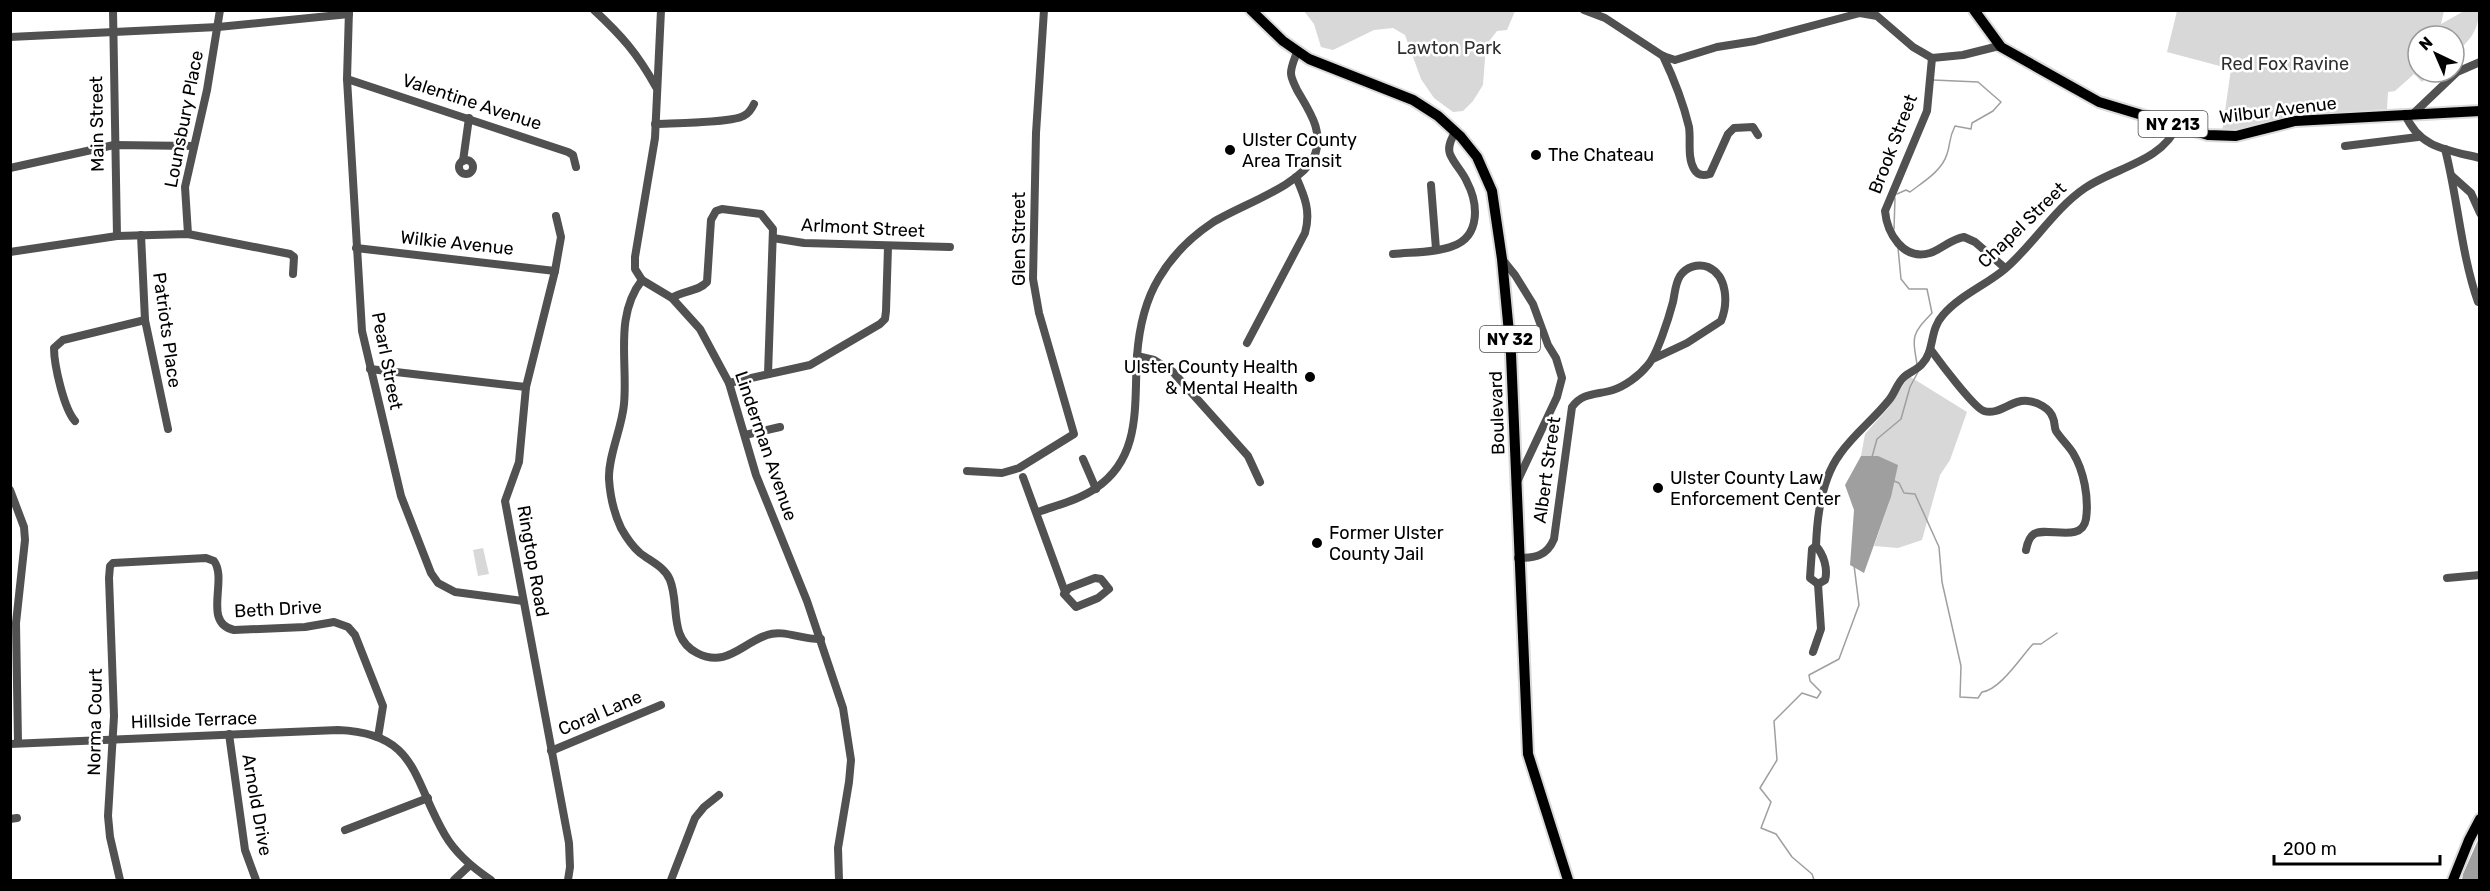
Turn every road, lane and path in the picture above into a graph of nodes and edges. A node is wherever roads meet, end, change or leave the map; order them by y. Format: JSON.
{"nodes":[{"id":1,"x":113,"y":10,"type":"edge"},
{"id":2,"x":220,"y":10,"type":"edge"},
{"id":3,"x":594,"y":10,"type":"edge"},
{"id":4,"x":661,"y":10,"type":"edge"},
{"id":5,"x":1044,"y":10,"type":"edge"},
{"id":6,"x":1251,"y":10,"type":"edge"},
{"id":7,"x":1584,"y":10,"type":"edge"},
{"id":8,"x":1974,"y":10,"type":"edge"},
{"id":9,"x":349,"y":12,"type":"edge"},
{"id":10,"x":218,"y":27,"type":"junction"},
{"id":11,"x":113,"y":33,"type":"junction"},
{"id":12,"x":10,"y":37,"type":"edge"},
{"id":13,"x":1999,"y":46,"type":"junction"},
{"id":14,"x":1297,"y":52,"type":"junction"},
{"id":15,"x":1663,"y":56,"type":"junction"},
{"id":16,"x":1932,"y":58,"type":"junction"},
{"id":17,"x":2480,"y":62,"type":"edge"},
{"id":18,"x":346,"y":79,"type":"junction"},
{"id":19,"x":656,"y":87,"type":"junction"},
{"id":20,"x":754,"y":104,"type":"dead end"},
{"id":21,"x":2480,"y":111,"type":"edge"},
{"id":22,"x":2409,"y":114,"type":"junction"},
{"id":23,"x":469,"y":118,"type":"junction"},
{"id":24,"x":655,"y":124,"type":"junction"},
{"id":25,"x":2177,"y":125,"type":"junction"},
{"id":26,"x":1455,"y":132,"type":"junction"},
{"id":27,"x":1758,"y":135,"type":"dead end"},
{"id":28,"x":2418,"y":137,"type":"junction"},
{"id":29,"x":114,"y":145,"type":"junction"},
{"id":30,"x":194,"y":146,"type":"junction"},
{"id":31,"x":2345,"y":146,"type":"dead end"},
{"id":32,"x":2445,"y":149,"type":"junction"},
{"id":33,"x":2480,"y":158,"type":"edge"},
{"id":34,"x":463,"y":161,"type":"dead end"},
{"id":35,"x":576,"y":167,"type":"dead end"},
{"id":36,"x":10,"y":168,"type":"edge"},
{"id":37,"x":2450,"y":174,"type":"junction"},
{"id":38,"x":1296,"y":177,"type":"junction"},
{"id":39,"x":1431,"y":185,"type":"dead end"},
{"id":40,"x":2480,"y":213,"type":"edge"},
{"id":41,"x":556,"y":216,"type":"dead end"},
{"id":42,"x":188,"y":234,"type":"junction"},
{"id":43,"x":141,"y":235,"type":"junction"},
{"id":44,"x":117,"y":236,"type":"junction"},
{"id":45,"x":773,"y":238,"type":"junction"},
{"id":46,"x":888,"y":247,"type":"junction"},
{"id":47,"x":950,"y":247,"type":"dead end"},
{"id":48,"x":356,"y":248,"type":"junction"},
{"id":49,"x":1436,"y":249,"type":"junction"},
{"id":50,"x":10,"y":252,"type":"edge"},
{"id":51,"x":1393,"y":254,"type":"dead end"},
{"id":52,"x":1502,"y":260,"type":"junction"},
{"id":53,"x":2005,"y":268,"type":"junction"},
{"id":54,"x":555,"y":271,"type":"junction"},
{"id":55,"x":293,"y":274,"type":"dead end"},
{"id":56,"x":2475,"y":275,"type":"edge"},
{"id":57,"x":642,"y":280,"type":"junction"},
{"id":58,"x":672,"y":298,"type":"junction"},
{"id":59,"x":2478,"y":302,"type":"dead end"},
{"id":60,"x":146,"y":320,"type":"junction"},
{"id":61,"x":1247,"y":343,"type":"dead end"},
{"id":62,"x":1931,"y":350,"type":"junction"},
{"id":63,"x":1137,"y":356,"type":"junction"},
{"id":64,"x":1653,"y":358,"type":"junction"},
{"id":65,"x":370,"y":369,"type":"junction"},
{"id":66,"x":768,"y":374,"type":"junction"},
{"id":67,"x":729,"y":383,"type":"junction"},
{"id":68,"x":526,"y":387,"type":"junction"},
{"id":69,"x":75,"y":421,"type":"dead end"},
{"id":70,"x":780,"y":427,"type":"dead end"},
{"id":71,"x":168,"y":429,"type":"dead end"},
{"id":72,"x":745,"y":435,"type":"junction"},
{"id":73,"x":1083,"y":459,"type":"dead end"},
{"id":74,"x":967,"y":471,"type":"dead end"},
{"id":75,"x":1021,"y":473,"type":"junction"},
{"id":76,"x":1260,"y":482,"type":"dead end"},
{"id":77,"x":1515,"y":484,"type":"junction"},
{"id":78,"x":1096,"y":489,"type":"junction"},
{"id":79,"x":10,"y":490,"type":"edge"},
{"id":80,"x":1038,"y":512,"type":"junction"},
{"id":81,"x":1815,"y":546,"type":"junction"},
{"id":82,"x":2026,"y":550,"type":"dead end"},
{"id":83,"x":1518,"y":558,"type":"junction"},
{"id":84,"x":113,"y":563,"type":"joint"},
{"id":85,"x":2480,"y":575,"type":"edge"},
{"id":86,"x":2447,"y":578,"type":"dead end"},
{"id":87,"x":1818,"y":584,"type":"junction"},
{"id":88,"x":1065,"y":592,"type":"junction"},
{"id":89,"x":523,"y":601,"type":"junction"},
{"id":90,"x":13,"y":623,"type":"edge"},
{"id":91,"x":821,"y":639,"type":"junction"},
{"id":92,"x":1813,"y":652,"type":"dead end"},
{"id":93,"x":661,"y":705,"type":"dead end"},
{"id":94,"x":229,"y":734,"type":"junction"},
{"id":95,"x":378,"y":737,"type":"junction"},
{"id":96,"x":113,"y":740,"type":"junction"},
{"id":97,"x":14,"y":744,"type":"edge"},
{"id":98,"x":551,"y":751,"type":"junction"},
{"id":99,"x":719,"y":795,"type":"dead end"},
{"id":100,"x":428,"y":798,"type":"junction"},
{"id":101,"x":2480,"y":819,"type":"edge"},
{"id":102,"x":345,"y":830,"type":"dead end"},
{"id":103,"x":470,"y":865,"type":"junction"},
{"id":104,"x":120,"y":880,"type":"edge"},
{"id":105,"x":256,"y":880,"type":"edge"},
{"id":106,"x":454,"y":880,"type":"edge"},
{"id":107,"x":491,"y":880,"type":"edge"},
{"id":108,"x":568,"y":880,"type":"edge"},
{"id":109,"x":671,"y":880,"type":"edge"},
{"id":110,"x":839,"y":880,"type":"edge"},
{"id":111,"x":1568,"y":880,"type":"edge"},
{"id":112,"x":2453,"y":880,"type":"edge"}],
"edges":[{"from":1,"to":11,"type":"street","name":"Main Street"},
{"from":2,"to":10,"type":"street","name":"Lounsbury Place"},
{"from":3,"to":19,"type":"street"},
{"from":4,"to":19,"type":"street"},
{"from":5,"to":75,"type":"street","name":"Glen Street"},
{"from":6,"to":14,"type":"main road","name":"Boulevard","number":"NY 32"},
{"from":7,"to":15,"type":"street"},
{"from":8,"to":13,"type":"main road","name":"Wilbur Avenue","number":"NY 213"},
{"from":9,"to":10,"type":"street"},
{"from":9,"to":18,"type":"street","name":"Pearl Street"},
{"from":10,"to":11,"type":"street"},
{"from":10,"to":30,"type":"street","name":"Lounsbury Place"},
{"from":11,"to":12,"type":"street"},
{"from":11,"to":29,"type":"street","name":"Main Street"},
{"from":13,"to":16,"type":"street"},
{"from":13,"to":25,"type":"main road","name":"Wilbur Avenue","number":"NY 213"},
{"from":14,"to":26,"type":"main road","name":"Boulevard","number":"NY 32"},
{"from":14,"to":38,"type":"street"},
{"from":15,"to":16,"type":"street"},
{"from":15,"to":27,"type":"street"},
{"from":16,"to":53,"type":"street","name":"Brook Street"},
{"from":17,"to":22,"type":"street"},
{"from":18,"to":23,"type":"street","name":"Valentine Avenue"},
{"from":18,"to":48,"type":"street","name":"Pearl Street"},
{"from":19,"to":24,"type":"street"},
{"from":20,"to":24,"type":"street"},
{"from":21,"to":22,"type":"main road","name":"Wilbur Avenue","number":"NY 213"},
{"from":22,"to":25,"type":"main road","name":"Wilbur Avenue","number":"NY 213"},
{"from":22,"to":28,"type":"street"},
{"from":23,"to":34,"type":"street"},
{"from":23,"to":35,"type":"street","name":"Valentine Avenue"},
{"from":24,"to":57,"type":"street"},
{"from":25,"to":53,"type":"street","name":"Chapel Street"},
{"from":26,"to":49,"type":"street"},
{"from":26,"to":52,"type":"main road","name":"Boulevard","number":"NY 32"},
{"from":28,"to":31,"type":"street"},
{"from":28,"to":32,"type":"street"},
{"from":29,"to":30,"type":"street"},
{"from":29,"to":36,"type":"street"},
{"from":29,"to":44,"type":"street","name":"Main Street"},
{"from":30,"to":42,"type":"street","name":"Lounsbury Place"},
{"from":32,"to":33,"type":"street"},
{"from":32,"to":37,"type":"street"},
{"from":37,"to":40,"type":"street"},
{"from":37,"to":56,"type":"street"},
{"from":38,"to":61,"type":"street"},
{"from":38,"to":63,"type":"street"},
{"from":39,"to":49,"type":"street"},
{"from":41,"to":54,"type":"street","name":"Ringtop Road"},
{"from":42,"to":43,"type":"street"},
{"from":42,"to":55,"type":"street"},
{"from":43,"to":44,"type":"street"},
{"from":43,"to":60,"type":"street","name":"Patriots Place"},
{"from":44,"to":50,"type":"street"},
{"from":45,"to":46,"type":"street","name":"Arlmont Street"},
{"from":45,"to":58,"type":"street"},
{"from":45,"to":66,"type":"street"},
{"from":46,"to":47,"type":"street","name":"Arlmont Street"},
{"from":46,"to":66,"type":"street"},
{"from":48,"to":54,"type":"street","name":"Wilkie Avenue"},
{"from":48,"to":65,"type":"street","name":"Pearl Street"},
{"from":49,"to":51,"type":"street"},
{"from":52,"to":77,"type":"main road","name":"Boulevard","number":"NY 32"},
{"from":52,"to":77,"type":"street"},
{"from":53,"to":62,"type":"street","name":"Chapel Street"},
{"from":54,"to":68,"type":"street","name":"Ringtop Road"},
{"from":56,"to":59,"type":"street"},
{"from":57,"to":58,"type":"street","name":"Linderman Avenue"},
{"from":57,"to":91,"type":"street"},
{"from":58,"to":67,"type":"street","name":"Linderman Avenue"},
{"from":60,"to":69,"type":"street"},
{"from":60,"to":71,"type":"street","name":"Patriots Place"},
{"from":62,"to":81,"type":"street","name":"Chapel Street"},
{"from":62,"to":82,"type":"street"},
{"from":63,"to":76,"type":"street"},
{"from":63,"to":78,"type":"street"},
{"from":64,"to":64,"type":"street","name":"Albert Street"},
{"from":64,"to":83,"type":"street","name":"Albert Street"},
{"from":65,"to":68,"type":"street"},
{"from":65,"to":89,"type":"street","name":"Pearl Street"},
{"from":66,"to":67,"type":"street"},
{"from":67,"to":72,"type":"street","name":"Linderman Avenue"},
{"from":68,"to":89,"type":"street","name":"Ringtop Road"},
{"from":70,"to":72,"type":"street"},
{"from":72,"to":91,"type":"street","name":"Linderman Avenue"},
{"from":73,"to":78,"type":"street"},
{"from":74,"to":75,"type":"street"},
{"from":75,"to":80,"type":"street"},
{"from":77,"to":83,"type":"main road","name":"Boulevard","number":"NY 32"},
{"from":78,"to":80,"type":"street"},
{"from":79,"to":90,"type":"street"},
{"from":80,"to":88,"type":"street"},
{"from":81,"to":87,"type":"street","name":"Chapel Street"},
{"from":81,"to":87,"type":"street"},
{"from":83,"to":111,"type":"main road","name":"Boulevard","number":"NY 32"},
{"from":84,"to":95,"type":"street","name":"Beth Drive"},
{"from":84,"to":96,"type":"street","name":"Norma Court"},
{"from":85,"to":86,"type":"street"},
{"from":87,"to":92,"type":"street"},
{"from":88,"to":88,"type":"street"},
{"from":89,"to":98,"type":"street","name":"Ringtop Road"},
{"from":90,"to":97,"type":"street"},
{"from":91,"to":110,"type":"street","name":"Linderman Avenue"},
{"from":93,"to":98,"type":"street","name":"Coral Lane"},
{"from":94,"to":95,"type":"street","name":"Hillside Terrace"},
{"from":94,"to":96,"type":"street","name":"Hillside Terrace"},
{"from":94,"to":105,"type":"street","name":"Arnold Drive"},
{"from":95,"to":100,"type":"street"},
{"from":96,"to":97,"type":"street","name":"Hillside Terrace"},
{"from":96,"to":104,"type":"street","name":"Norma Court"},
{"from":98,"to":108,"type":"street","name":"Ringtop Road"},
{"from":99,"to":109,"type":"street"},
{"from":100,"to":102,"type":"street"},
{"from":100,"to":103,"type":"street"},
{"from":101,"to":112,"type":"main road"},
{"from":103,"to":106,"type":"street"},
{"from":103,"to":107,"type":"street"}]}
